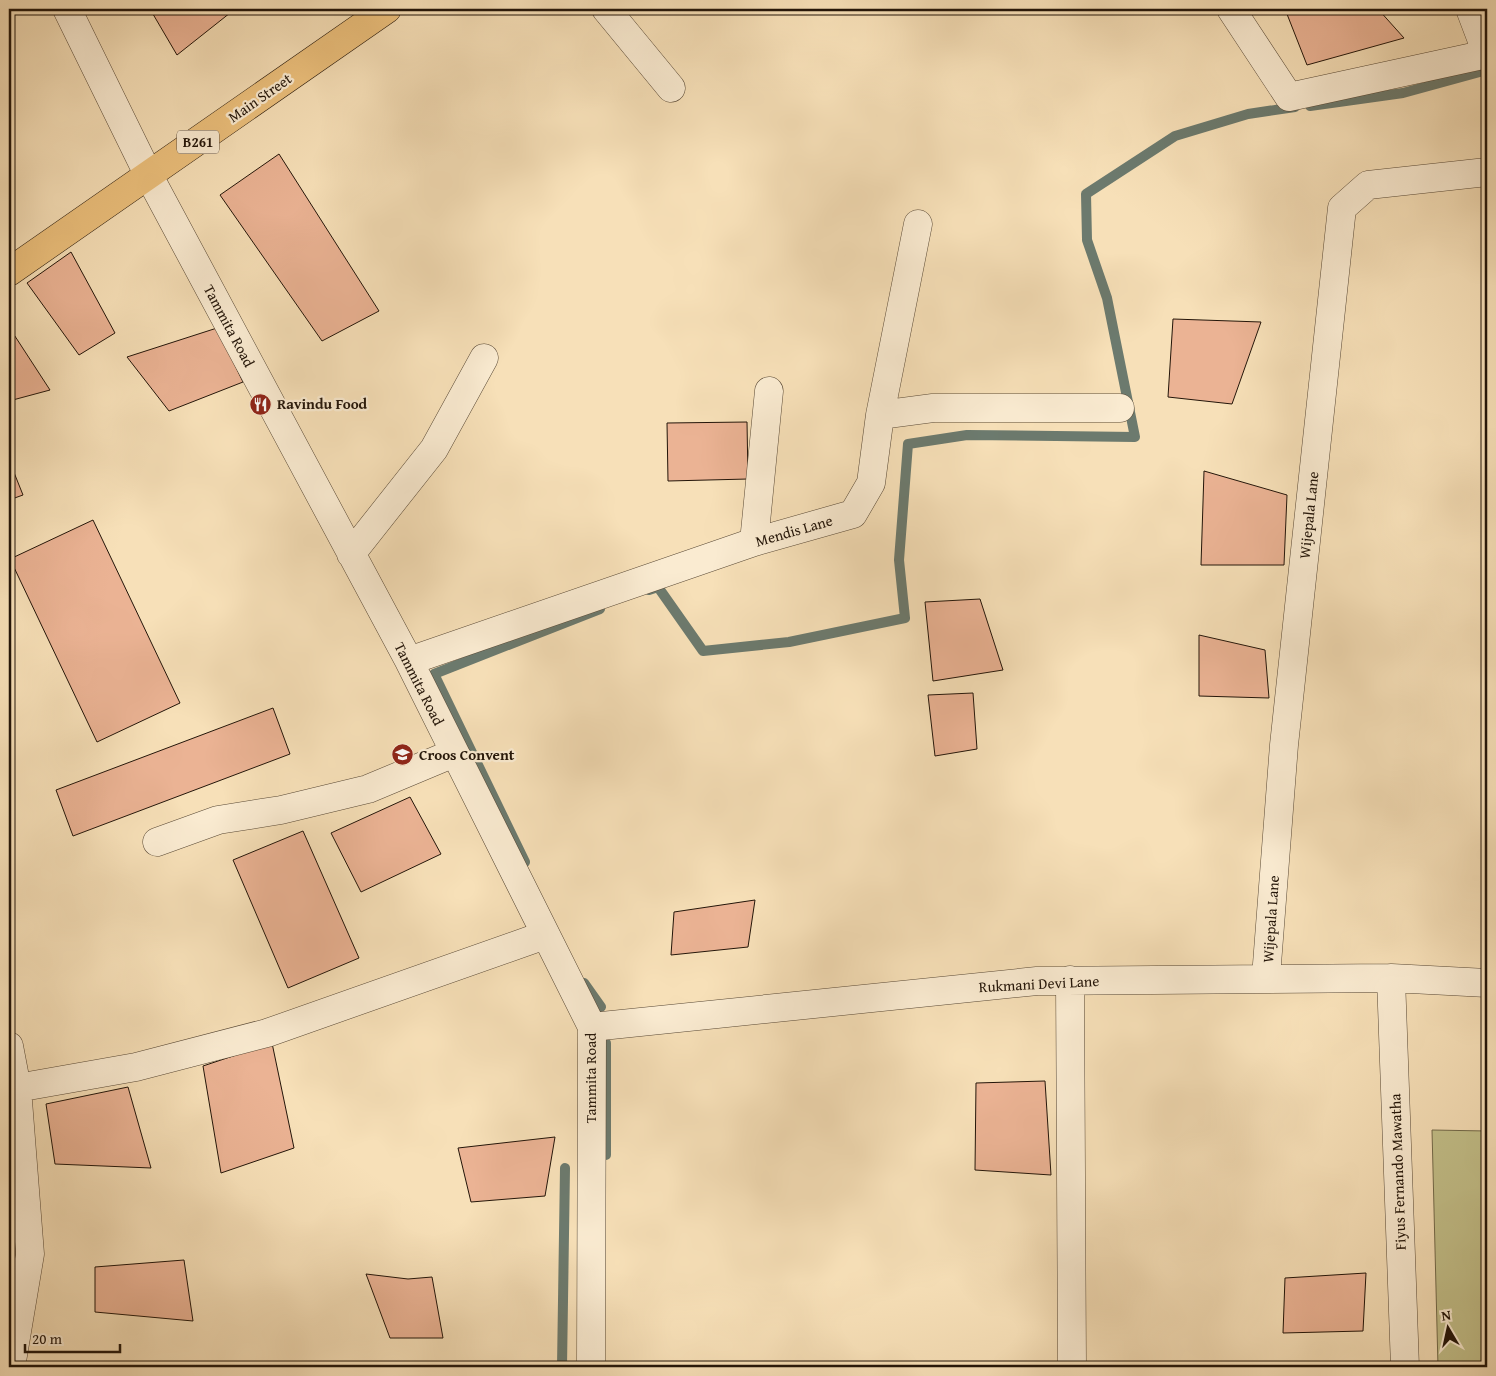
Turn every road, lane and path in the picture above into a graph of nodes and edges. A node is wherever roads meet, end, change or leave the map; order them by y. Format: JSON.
{"nodes":[{"id":1,"x":67,"y":9,"type":"edge"},
{"id":2,"x":387,"y":9,"type":"edge"},
{"id":3,"x":606,"y":9,"type":"edge"},
{"id":4,"x":1231,"y":9,"type":"edge"},
{"id":5,"x":1470,"y":9,"type":"edge"},
{"id":6,"x":1487,"y":54,"type":"edge"},
{"id":7,"x":671,"y":88,"type":"dead end"},
{"id":8,"x":1487,"y":172,"type":"edge"},
{"id":9,"x":149,"y":176,"type":"junction"},
{"id":10,"x":918,"y":224,"type":"dead end"},
{"id":11,"x":9,"y":272,"type":"edge"},
{"id":12,"x":484,"y":358,"type":"dead end"},
{"id":13,"x":770,"y":391,"type":"dead end"},
{"id":14,"x":1120,"y":408,"type":"dead end"},
{"id":15,"x":880,"y":415,"type":"junction"},
{"id":16,"x":754,"y":542,"type":"junction"},
{"id":17,"x":351,"y":554,"type":"junction"},
{"id":18,"x":409,"y":661,"type":"junction"},
{"id":19,"x":454,"y":753,"type":"junction"},
{"id":20,"x":157,"y":842,"type":"dead end"},
{"id":21,"x":544,"y":935,"type":"junction"},
{"id":22,"x":1266,"y":977,"type":"junction"},
{"id":23,"x":1391,"y":978,"type":"junction"},
{"id":24,"x":1070,"y":980,"type":"junction"},
{"id":25,"x":1487,"y":983,"type":"edge"},
{"id":26,"x":592,"y":1027,"type":"junction"},
{"id":27,"x":9,"y":1046,"type":"edge"},
{"id":28,"x":16,"y":1088,"type":"junction"},
{"id":29,"x":11,"y":1367,"type":"edge"},
{"id":30,"x":591,"y":1367,"type":"edge"},
{"id":31,"x":1072,"y":1367,"type":"edge"},
{"id":32,"x":1405,"y":1367,"type":"edge"}],
"edges":[{"from":1,"to":9,"type":"street","name":"Tammita Road"},
{"from":2,"to":9,"type":"main road","name":"Main Street","number":"B261"},
{"from":3,"to":7,"type":"street"},
{"from":4,"to":6,"type":"street"},
{"from":5,"to":6,"type":"street"},
{"from":8,"to":22,"type":"street","name":"Wijepala Lane"},
{"from":9,"to":11,"type":"main road","name":"Main Street","number":"B261"},
{"from":9,"to":17,"type":"street","name":"Tammita Road"},
{"from":10,"to":15,"type":"street","name":"Mendis Lane"},
{"from":12,"to":17,"type":"street"},
{"from":13,"to":16,"type":"street"},
{"from":14,"to":15,"type":"street"},
{"from":15,"to":16,"type":"street","name":"Mendis Lane"},
{"from":16,"to":18,"type":"street","name":"Mendis Lane"},
{"from":17,"to":18,"type":"street","name":"Tammita Road"},
{"from":18,"to":19,"type":"street","name":"Tammita Road"},
{"from":19,"to":20,"type":"street"},
{"from":19,"to":21,"type":"street","name":"Tammita Road"},
{"from":21,"to":26,"type":"street","name":"Tammita Road"},
{"from":21,"to":28,"type":"street"},
{"from":22,"to":23,"type":"street","name":"Rukmani Devi Lane"},
{"from":22,"to":24,"type":"street","name":"Rukmani Devi Lane"},
{"from":23,"to":25,"type":"street","name":"Rukmani Devi Lane"},
{"from":23,"to":32,"type":"street","name":"Fiyus Fernando Mawatha"},
{"from":24,"to":26,"type":"street","name":"Rukmani Devi Lane"},
{"from":24,"to":31,"type":"street"},
{"from":26,"to":30,"type":"street","name":"Tammita Road"},
{"from":27,"to":28,"type":"street"},
{"from":28,"to":29,"type":"street"}]}
